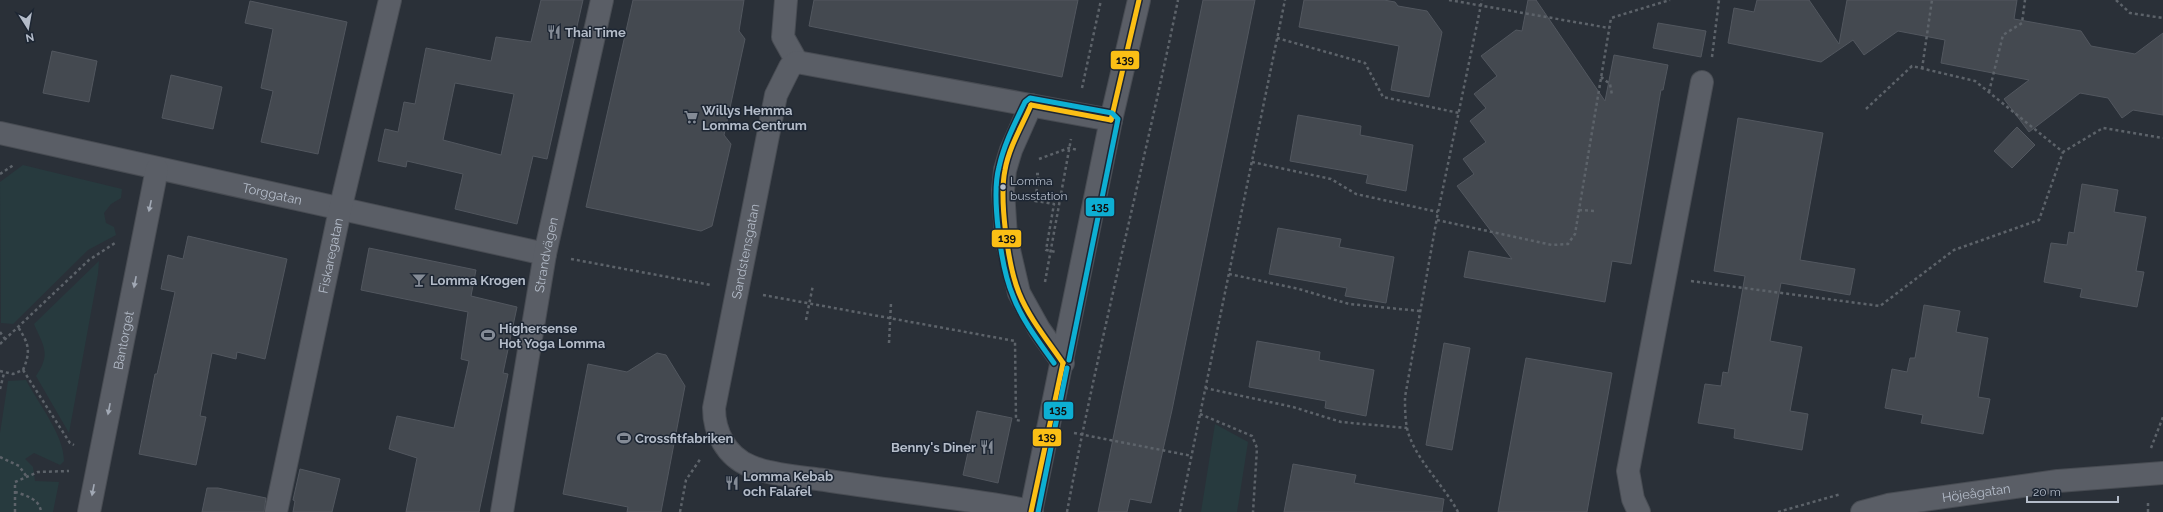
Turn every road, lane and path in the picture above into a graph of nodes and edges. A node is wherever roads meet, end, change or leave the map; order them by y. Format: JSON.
{"nodes":[{"id":1,"x":390,"y":0,"type":"edge"},
{"id":2,"x":602,"y":0,"type":"edge"},
{"id":3,"x":786,"y":0,"type":"edge"},
{"id":4,"x":1101,"y":0,"type":"edge"},
{"id":5,"x":1138,"y":0,"type":"edge"},
{"id":6,"x":1178,"y":0,"type":"edge"},
{"id":7,"x":1285,"y":0,"type":"edge"},
{"id":8,"x":1449,"y":0,"type":"edge"},
{"id":9,"x":1482,"y":0,"type":"edge"},
{"id":10,"x":1670,"y":0,"type":"edge"},
{"id":11,"x":1719,"y":0,"type":"edge"},
{"id":12,"x":1932,"y":0,"type":"edge"},
{"id":13,"x":2025,"y":0,"type":"edge"},
{"id":14,"x":2116,"y":0,"type":"edge"},
{"id":15,"x":1480,"y":7,"type":"junction"},
{"id":16,"x":2163,"y":18,"type":"edge"},
{"id":17,"x":1609,"y":28,"type":"junction"},
{"id":18,"x":1277,"y":38,"type":"junction"},
{"id":19,"x":1711,"y":60,"type":"dead end"},
{"id":20,"x":797,"y":62,"type":"junction"},
{"id":21,"x":1922,"y":69,"type":"junction"},
{"id":22,"x":1601,"y":77,"type":"junction"},
{"id":23,"x":1702,"y":82,"type":"dead end"},
{"id":24,"x":1989,"y":92,"type":"junction"},
{"id":25,"x":1612,"y":95,"type":"dead end"},
{"id":26,"x":1031,"y":105,"type":"junction"},
{"id":27,"x":1866,"y":108,"type":"dead end"},
{"id":28,"x":1459,"y":112,"type":"junction"},
{"id":29,"x":1076,"y":113,"type":"junction"},
{"id":30,"x":1111,"y":120,"type":"junction"},
{"id":31,"x":0,"y":134,"type":"edge"},
{"id":32,"x":2163,"y":138,"type":"edge"},
{"id":33,"x":1069,"y":148,"type":"junction"},
{"id":34,"x":1085,"y":151,"type":"dead end"},
{"id":35,"x":2063,"y":152,"type":"junction"},
{"id":36,"x":1039,"y":159,"type":"dead end"},
{"id":37,"x":1252,"y":162,"type":"junction"},
{"id":38,"x":157,"y":169,"type":"junction"},
{"id":39,"x":1036,"y":174,"type":"dead end"},
{"id":40,"x":340,"y":210,"type":"junction"},
{"id":41,"x":1579,"y":210,"type":"junction"},
{"id":42,"x":1596,"y":211,"type":"dead end"},
{"id":43,"x":1438,"y":212,"type":"junction"},
{"id":44,"x":1437,"y":220,"type":"junction"},
{"id":45,"x":119,"y":240,"type":"dead end"},
{"id":46,"x":1050,"y":251,"type":"junction"},
{"id":47,"x":1062,"y":253,"type":"dead end"},
{"id":48,"x":544,"y":254,"type":"junction"},
{"id":49,"x":1229,"y":274,"type":"junction"},
{"id":50,"x":1665,"y":277,"type":"junction"},
{"id":51,"x":813,"y":285,"type":"dead end"},
{"id":52,"x":1045,"y":286,"type":"dead end"},
{"id":53,"x":737,"y":290,"type":"junction"},
{"id":54,"x":810,"y":303,"type":"junction"},
{"id":55,"x":891,"y":303,"type":"dead end"},
{"id":56,"x":1420,"y":312,"type":"junction"},
{"id":57,"x":890,"y":319,"type":"junction"},
{"id":58,"x":806,"y":320,"type":"dead end"},
{"id":59,"x":18,"y":327,"type":"junction"},
{"id":60,"x":0,"y":332,"type":"edge"},
{"id":61,"x":5,"y":339,"type":"junction"},
{"id":62,"x":888,"y":343,"type":"dead end"},
{"id":63,"x":0,"y":344,"type":"edge"},
{"id":64,"x":1063,"y":363,"type":"junction"},
{"id":65,"x":23,"y":370,"type":"junction"},
{"id":66,"x":0,"y":371,"type":"edge"},
{"id":67,"x":4,"y":373,"type":"junction"},
{"id":68,"x":1205,"y":388,"type":"junction"},
{"id":69,"x":0,"y":389,"type":"edge"},
{"id":70,"x":1023,"y":414,"type":"dead end"},
{"id":71,"x":1200,"y":414,"type":"junction"},
{"id":72,"x":1022,"y":421,"type":"junction"},
{"id":73,"x":1407,"y":428,"type":"junction"},
{"id":74,"x":1020,"y":429,"type":"dead end"},
{"id":75,"x":1081,"y":434,"type":"junction"},
{"id":76,"x":721,"y":440,"type":"junction"},
{"id":77,"x":1192,"y":456,"type":"junction"},
{"id":78,"x":0,"y":457,"type":"edge"},
{"id":79,"x":90,"y":460,"type":"junction"},
{"id":80,"x":2163,"y":473,"type":"edge"},
{"id":81,"x":27,"y":477,"type":"junction"},
{"id":82,"x":15,"y":492,"type":"junction"},
{"id":83,"x":15,"y":512,"type":"edge"},
{"id":84,"x":41,"y":512,"type":"edge"},
{"id":85,"x":89,"y":512,"type":"edge"},
{"id":86,"x":276,"y":512,"type":"edge"},
{"id":87,"x":502,"y":512,"type":"edge"},
{"id":88,"x":680,"y":512,"type":"edge"},
{"id":89,"x":1031,"y":512,"type":"edge"},
{"id":90,"x":1067,"y":512,"type":"edge"},
{"id":91,"x":1180,"y":512,"type":"edge"},
{"id":92,"x":1253,"y":512,"type":"edge"},
{"id":93,"x":1458,"y":512,"type":"edge"},
{"id":94,"x":1638,"y":512,"type":"edge"},
{"id":95,"x":1862,"y":512,"type":"edge"}],
"edges":[{"from":1,"to":40,"type":"street","name":"Fiskaregatan"},
{"from":2,"to":48,"type":"street","name":"Strandvägen"},
{"from":3,"to":20,"type":"street"},
{"from":4,"to":29,"type":"path"},
{"from":5,"to":30,"type":"street"},
{"from":6,"to":75,"type":"path"},
{"from":7,"to":18,"type":"path"},
{"from":8,"to":15,"type":"path"},
{"from":9,"to":15,"type":"path"},
{"from":10,"to":17,"type":"path"},
{"from":11,"to":19,"type":"path"},
{"from":12,"to":21,"type":"path"},
{"from":13,"to":24,"type":"path"},
{"from":14,"to":16,"type":"path"},
{"from":15,"to":17,"type":"path"},
{"from":15,"to":28,"type":"path"},
{"from":17,"to":22,"type":"path"},
{"from":18,"to":28,"type":"path"},
{"from":18,"to":37,"type":"path"},
{"from":20,"to":26,"type":"street"},
{"from":20,"to":53,"type":"street","name":"Sandstensgatan"},
{"from":21,"to":24,"type":"path"},
{"from":21,"to":27,"type":"path"},
{"from":22,"to":25,"type":"path"},
{"from":22,"to":41,"type":"path"},
{"from":23,"to":50,"type":"street"},
{"from":24,"to":35,"type":"path"},
{"from":26,"to":29,"type":"street"},
{"from":26,"to":64,"type":"street"},
{"from":28,"to":43,"type":"path"},
{"from":29,"to":30,"type":"street"},
{"from":29,"to":33,"type":"path"},
{"from":30,"to":64,"type":"street"},
{"from":31,"to":38,"type":"street","name":"Torggatan"},
{"from":32,"to":35,"type":"path"},
{"from":33,"to":34,"type":"path"},
{"from":33,"to":36,"type":"path"},
{"from":33,"to":46,"type":"path"},
{"from":35,"to":50,"type":"path"},
{"from":37,"to":43,"type":"path"},
{"from":37,"to":49,"type":"path"},
{"from":38,"to":40,"type":"street","name":"Torggatan"},
{"from":38,"to":79,"type":"street","name":"Bantorget","one_way":true},
{"from":39,"to":46,"type":"path"},
{"from":40,"to":48,"type":"street","name":"Torggatan"},
{"from":40,"to":86,"type":"street","name":"Fiskaregatan"},
{"from":41,"to":42,"type":"path"},
{"from":41,"to":44,"type":"path"},
{"from":43,"to":44,"type":"path"},
{"from":44,"to":56,"type":"path"},
{"from":45,"to":59,"type":"path"},
{"from":46,"to":47,"type":"path"},
{"from":46,"to":52,"type":"path"},
{"from":48,"to":53,"type":"path"},
{"from":48,"to":87,"type":"street","name":"Strandvägen"},
{"from":49,"to":56,"type":"path"},
{"from":49,"to":68,"type":"path"},
{"from":50,"to":94,"type":"street"},
{"from":51,"to":54,"type":"path"},
{"from":53,"to":54,"type":"path"},
{"from":53,"to":76,"type":"street","name":"Sandstensgatan"},
{"from":54,"to":57,"type":"path"},
{"from":54,"to":58,"type":"path"},
{"from":55,"to":57,"type":"path"},
{"from":56,"to":73,"type":"path"},
{"from":57,"to":62,"type":"path"},
{"from":57,"to":72,"type":"path"},
{"from":59,"to":61,"type":"path"},
{"from":59,"to":65,"type":"path"},
{"from":60,"to":61,"type":"path"},
{"from":61,"to":63,"type":"path"},
{"from":64,"to":89,"type":"street"},
{"from":65,"to":67,"type":"path"},
{"from":65,"to":79,"type":"path"},
{"from":66,"to":67,"type":"path"},
{"from":67,"to":69,"type":"path"},
{"from":68,"to":71,"type":"path"},
{"from":68,"to":73,"type":"path"},
{"from":70,"to":72,"type":"path"},
{"from":71,"to":77,"type":"path"},
{"from":71,"to":92,"type":"path"},
{"from":72,"to":74,"type":"path"},
{"from":73,"to":93,"type":"path"},
{"from":75,"to":77,"type":"path"},
{"from":75,"to":90,"type":"path"},
{"from":76,"to":88,"type":"path"},
{"from":76,"to":89,"type":"street","name":"Sandstensgatan"},
{"from":77,"to":91,"type":"path"},
{"from":78,"to":81,"type":"path"},
{"from":79,"to":81,"type":"path"},
{"from":79,"to":85,"type":"street","name":"Bantorget","one_way":true},
{"from":80,"to":95,"type":"street","name":"Höjeågatan"},
{"from":81,"to":82,"type":"path"},
{"from":82,"to":83,"type":"path"},
{"from":82,"to":84,"type":"path"}]}
